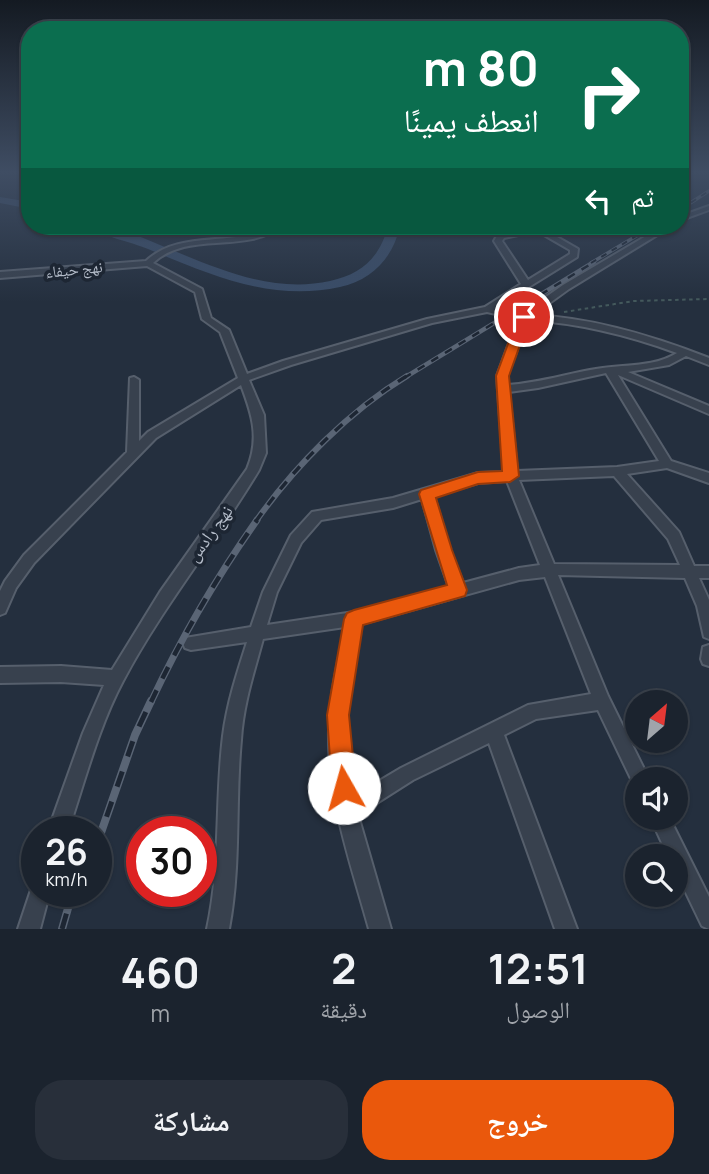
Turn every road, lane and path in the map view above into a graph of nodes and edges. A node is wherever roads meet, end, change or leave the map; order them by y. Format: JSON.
{"nodes":[{"id":1,"x":255,"y":235,"type":"edge"},
{"id":2,"x":505,"y":235,"type":"edge"},
{"id":3,"x":550,"y":235,"type":"edge"},
{"id":4,"x":653,"y":235,"type":"edge"},
{"id":5,"x":148,"y":263,"type":"junction"},
{"id":6,"x":0,"y":275,"type":"edge"},
{"id":7,"x":527,"y":286,"type":"junction"},
{"id":8,"x":709,"y":299,"type":"edge"},
{"id":9,"x":488,"y":309,"type":"junction"},
{"id":10,"x":524,"y":317,"type":"junction"},
{"id":11,"x":553,"y":318,"type":"junction"},
{"id":12,"x":685,"y":352,"type":"junction"},
{"id":13,"x":709,"y":362,"type":"edge"},
{"id":14,"x":613,"y":370,"type":"junction"},
{"id":15,"x":244,"y":378,"type":"junction"},
{"id":16,"x":134,"y":380,"type":"dead end"},
{"id":17,"x":503,"y":388,"type":"junction"},
{"id":18,"x":709,"y":410,"type":"edge"},
{"id":19,"x":133,"y":453,"type":"junction"},
{"id":20,"x":667,"y":464,"type":"junction"},
{"id":21,"x":617,"y":471,"type":"junction"},
{"id":22,"x":510,"y":476,"type":"junction"},
{"id":23,"x":709,"y":478,"type":"edge"},
{"id":24,"x":427,"y":494,"type":"junction"},
{"id":25,"x":547,"y":570,"type":"junction"},
{"id":26,"x":709,"y":572,"type":"edge"},
{"id":27,"x":691,"y":573,"type":"junction"},
{"id":28,"x":458,"y":590,"type":"junction"},
{"id":29,"x":0,"y":608,"type":"edge"},
{"id":30,"x":354,"y":619,"type":"junction"},
{"id":31,"x":709,"y":632,"type":"edge"},
{"id":32,"x":257,"y":633,"type":"junction"},
{"id":33,"x":191,"y":643,"type":"dead end"},
{"id":34,"x":709,"y":652,"type":"edge"},
{"id":35,"x":709,"y":659,"type":"edge"},
{"id":36,"x":0,"y":675,"type":"edge"},
{"id":37,"x":116,"y":678,"type":"junction"},
{"id":38,"x":602,"y":701,"type":"junction"},
{"id":39,"x":493,"y":730,"type":"junction"},
{"id":40,"x":634,"y":767,"type":"edge"},
{"id":41,"x":347,"y":811,"type":"junction"},
{"id":42,"x":63,"y":816,"type":"edge"},
{"id":43,"x":665,"y":830,"type":"edge"},
{"id":44,"x":35,"y":907,"type":"edge"},
{"id":45,"x":709,"y":919,"type":"edge"},
{"id":46,"x":29,"y":929,"type":"edge"},
{"id":47,"x":218,"y":929,"type":"edge"},
{"id":48,"x":380,"y":929,"type":"edge"},
{"id":49,"x":565,"y":929,"type":"edge"}],
"edges":[{"from":1,"to":5,"type":"street"},
{"from":2,"to":7,"type":"street"},
{"from":3,"to":7,"type":"street"},
{"from":4,"to":10,"type":"street"},
{"from":5,"to":6,"type":"street","name":"نهج حيفاء"},
{"from":5,"to":15,"type":"street","name":"نهج رادس"},
{"from":7,"to":9,"type":"street"},
{"from":8,"to":11,"type":"path"},
{"from":9,"to":10,"type":"street"},
{"from":9,"to":15,"type":"street"},
{"from":10,"to":11,"type":"street"},
{"from":10,"to":17,"type":"street"},
{"from":11,"to":12,"type":"street"},
{"from":12,"to":13,"type":"street"},
{"from":12,"to":14,"type":"street"},
{"from":14,"to":17,"type":"street"},
{"from":14,"to":18,"type":"street"},
{"from":14,"to":20,"type":"street"},
{"from":15,"to":19,"type":"street"},
{"from":15,"to":37,"type":"street","name":"نهج رادس"},
{"from":16,"to":19,"type":"street"},
{"from":17,"to":22,"type":"street"},
{"from":19,"to":29,"type":"street"},
{"from":20,"to":21,"type":"street"},
{"from":20,"to":23,"type":"street"},
{"from":21,"to":22,"type":"street"},
{"from":21,"to":27,"type":"street"},
{"from":22,"to":24,"type":"street"},
{"from":22,"to":25,"type":"street"},
{"from":24,"to":28,"type":"street"},
{"from":24,"to":32,"type":"street"},
{"from":25,"to":27,"type":"street"},
{"from":25,"to":28,"type":"street"},
{"from":25,"to":38,"type":"street"},
{"from":26,"to":27,"type":"street"},
{"from":27,"to":31,"type":"street"},
{"from":28,"to":30,"type":"street"},
{"from":30,"to":32,"type":"street"},
{"from":30,"to":41,"type":"street"},
{"from":32,"to":33,"type":"street"},
{"from":32,"to":47,"type":"street"},
{"from":34,"to":35,"type":"street"},
{"from":36,"to":37,"type":"street"},
{"from":37,"to":42,"type":"street","name":"نهج رادس"},
{"from":38,"to":39,"type":"street"},
{"from":38,"to":40,"type":"street"},
{"from":39,"to":41,"type":"street"},
{"from":39,"to":49,"type":"street"},
{"from":41,"to":48,"type":"street"},
{"from":43,"to":45,"type":"street"},
{"from":44,"to":46,"type":"street"}]}
